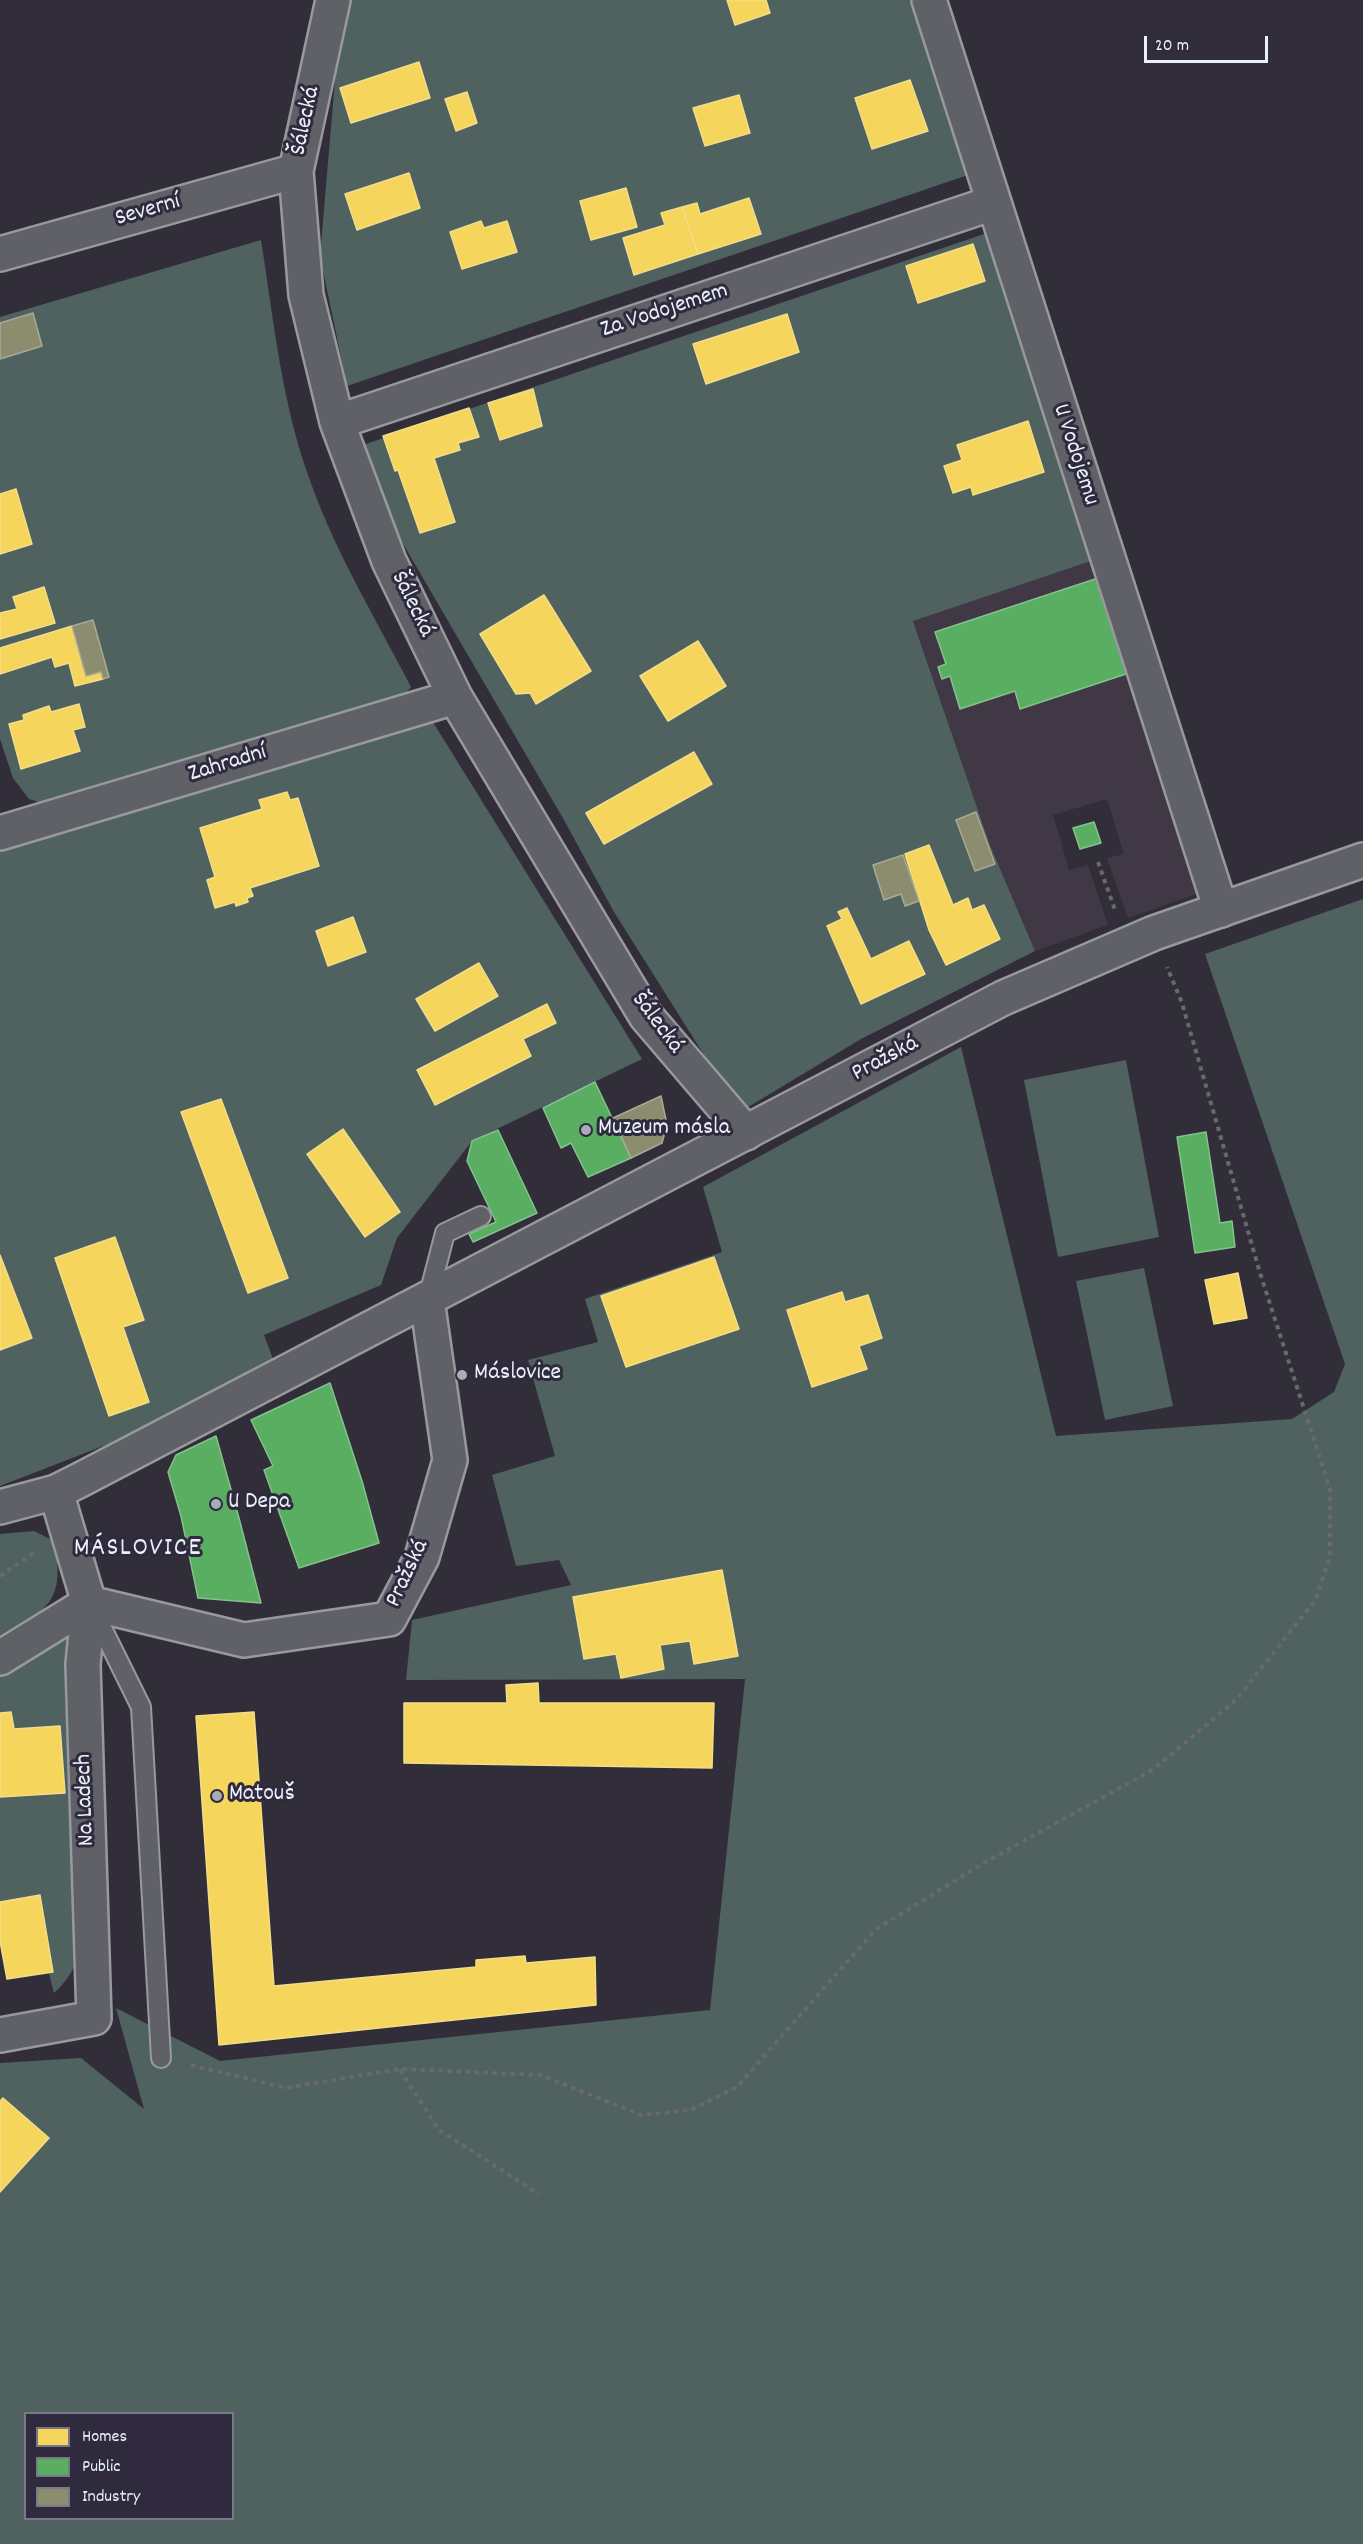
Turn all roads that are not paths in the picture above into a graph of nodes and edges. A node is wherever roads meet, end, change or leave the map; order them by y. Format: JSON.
{"nodes":[{"id":1,"x":333,"y":0,"type":"edge"},
{"id":2,"x":929,"y":0,"type":"edge"},
{"id":3,"x":296,"y":171,"type":"junction"},
{"id":4,"x":993,"y":203,"type":"junction"},
{"id":5,"x":0,"y":254,"type":"edge"},
{"id":6,"x":337,"y":422,"type":"junction"},
{"id":7,"x":455,"y":697,"type":"junction"},
{"id":8,"x":2,"y":824,"type":"edge"},
{"id":9,"x":1363,"y":860,"type":"edge"},
{"id":10,"x":1221,"y":910,"type":"junction"},
{"id":11,"x":746,"y":1133,"type":"junction"},
{"id":12,"x":481,"y":1216,"type":"dead end"},
{"id":13,"x":428,"y":1300,"type":"junction"},
{"id":14,"x":56,"y":1492,"type":"junction"},
{"id":15,"x":0,"y":1507,"type":"edge"},
{"id":16,"x":90,"y":1603,"type":"junction"},
{"id":17,"x":0,"y":1658,"type":"edge"},
{"id":18,"x":0,"y":2035,"type":"edge"},
{"id":19,"x":160,"y":2058,"type":"road end"}],
"edges":[{"from":1,"to":3,"type":"street","name":"Šálecká"},
{"from":2,"to":4,"type":"street","name":"U Vodojemu"},
{"from":3,"to":5,"type":"street","name":"Severní"},
{"from":3,"to":6,"type":"street","name":"Šálecká"},
{"from":4,"to":6,"type":"street","name":"Za Vodojemem"},
{"from":4,"to":10,"type":"street","name":"U Vodojemu"},
{"from":6,"to":7,"type":"street","name":"Šálecká"},
{"from":7,"to":8,"type":"street","name":"Zahradní"},
{"from":7,"to":11,"type":"street","name":"Šálecká"},
{"from":9,"to":10,"type":"street","name":"Pražská"},
{"from":10,"to":11,"type":"street","name":"Pražská"},
{"from":11,"to":13,"type":"street","name":"Pražská"},
{"from":12,"to":13,"type":"lane"},
{"from":13,"to":14,"type":"street","name":"Pražská"},
{"from":13,"to":16,"type":"street","name":"Pražská"},
{"from":14,"to":15,"type":"street","name":"Pražská"},
{"from":14,"to":16,"type":"street","name":"Na Ladech"},
{"from":16,"to":17,"type":"street"},
{"from":16,"to":18,"type":"street","name":"Na Ladech"},
{"from":16,"to":19,"type":"lane"}]}
